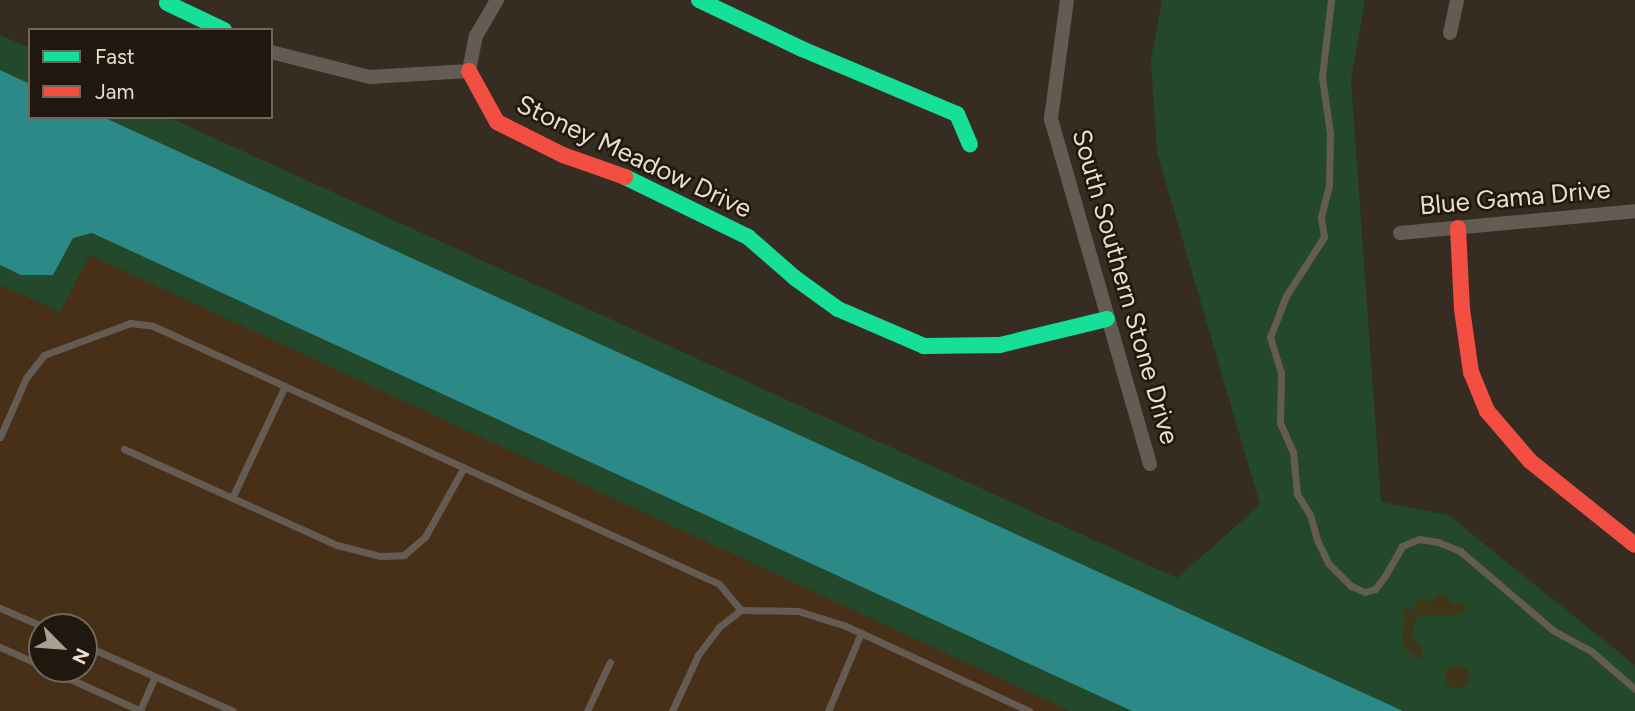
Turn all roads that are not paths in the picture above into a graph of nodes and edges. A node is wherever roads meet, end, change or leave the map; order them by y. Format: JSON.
{"nodes":[{"id":1,"x":497,"y":0,"type":"edge"},
{"id":2,"x":699,"y":0,"type":"edge"},
{"id":3,"x":1067,"y":0,"type":"edge"},
{"id":4,"x":1331,"y":0,"type":"edge"},
{"id":5,"x":1457,"y":0,"type":"edge"},
{"id":6,"x":167,"y":4,"type":"dead end"},
{"id":7,"x":220,"y":28,"type":"edge"},
{"id":8,"x":1450,"y":33,"type":"dead end"},
{"id":9,"x":273,"y":53,"type":"edge"},
{"id":10,"x":469,"y":71,"type":"junction"},
{"id":11,"x":970,"y":144,"type":"dead end"},
{"id":12,"x":1635,"y":211,"type":"edge"},
{"id":13,"x":1458,"y":228,"type":"junction"},
{"id":14,"x":1401,"y":233,"type":"dead end"},
{"id":15,"x":1107,"y":319,"type":"junction"},
{"id":16,"x":285,"y":386,"type":"junction"},
{"id":17,"x":0,"y":437,"type":"edge"},
{"id":18,"x":124,"y":449,"type":"dead end"},
{"id":19,"x":1150,"y":464,"type":"dead end"},
{"id":20,"x":464,"y":467,"type":"junction"},
{"id":21,"x":232,"y":498,"type":"junction"},
{"id":22,"x":1635,"y":545,"type":"edge"},
{"id":23,"x":0,"y":608,"type":"edge"},
{"id":24,"x":741,"y":610,"type":"junction"},
{"id":25,"x":28,"y":620,"type":"edge"},
{"id":26,"x":860,"y":633,"type":"junction"},
{"id":27,"x":0,"y":648,"type":"edge"},
{"id":28,"x":98,"y":651,"type":"edge"},
{"id":29,"x":28,"y":660,"type":"edge"},
{"id":30,"x":610,"y":662,"type":"dead end"},
{"id":31,"x":156,"y":677,"type":"junction"},
{"id":32,"x":79,"y":683,"type":"edge"},
{"id":33,"x":1635,"y":689,"type":"edge"},
{"id":34,"x":140,"y":711,"type":"edge"},
{"id":35,"x":233,"y":711,"type":"edge"},
{"id":36,"x":587,"y":711,"type":"edge"},
{"id":37,"x":673,"y":711,"type":"edge"},
{"id":38,"x":828,"y":711,"type":"edge"},
{"id":39,"x":1029,"y":711,"type":"edge"}],
"edges":[{"from":1,"to":10,"type":"street"},
{"from":2,"to":11,"type":"street"},
{"from":3,"to":15,"type":"street","name":"South Southern Stone Drive"},
{"from":4,"to":33,"type":"lane"},
{"from":5,"to":8,"type":"street"},
{"from":6,"to":7,"type":"street"},
{"from":9,"to":10,"type":"street"},
{"from":10,"to":15,"type":"street","name":"Stoney Meadow Drive"},
{"from":12,"to":13,"type":"street","name":"Blue Gama Drive"},
{"from":13,"to":14,"type":"street","name":"Blue Gama Drive"},
{"from":13,"to":22,"type":"street"},
{"from":15,"to":19,"type":"street","name":"South Southern Stone Drive"},
{"from":16,"to":17,"type":"lane"},
{"from":16,"to":20,"type":"lane"},
{"from":16,"to":21,"type":"lane"},
{"from":18,"to":21,"type":"lane"},
{"from":20,"to":21,"type":"lane"},
{"from":20,"to":24,"type":"lane"},
{"from":23,"to":25,"type":"lane"},
{"from":24,"to":26,"type":"lane"},
{"from":24,"to":37,"type":"lane"},
{"from":26,"to":38,"type":"lane"},
{"from":26,"to":39,"type":"lane"},
{"from":27,"to":29,"type":"lane"},
{"from":28,"to":31,"type":"lane"},
{"from":30,"to":36,"type":"lane"},
{"from":31,"to":34,"type":"lane"},
{"from":31,"to":35,"type":"lane"},
{"from":32,"to":34,"type":"lane"}]}
